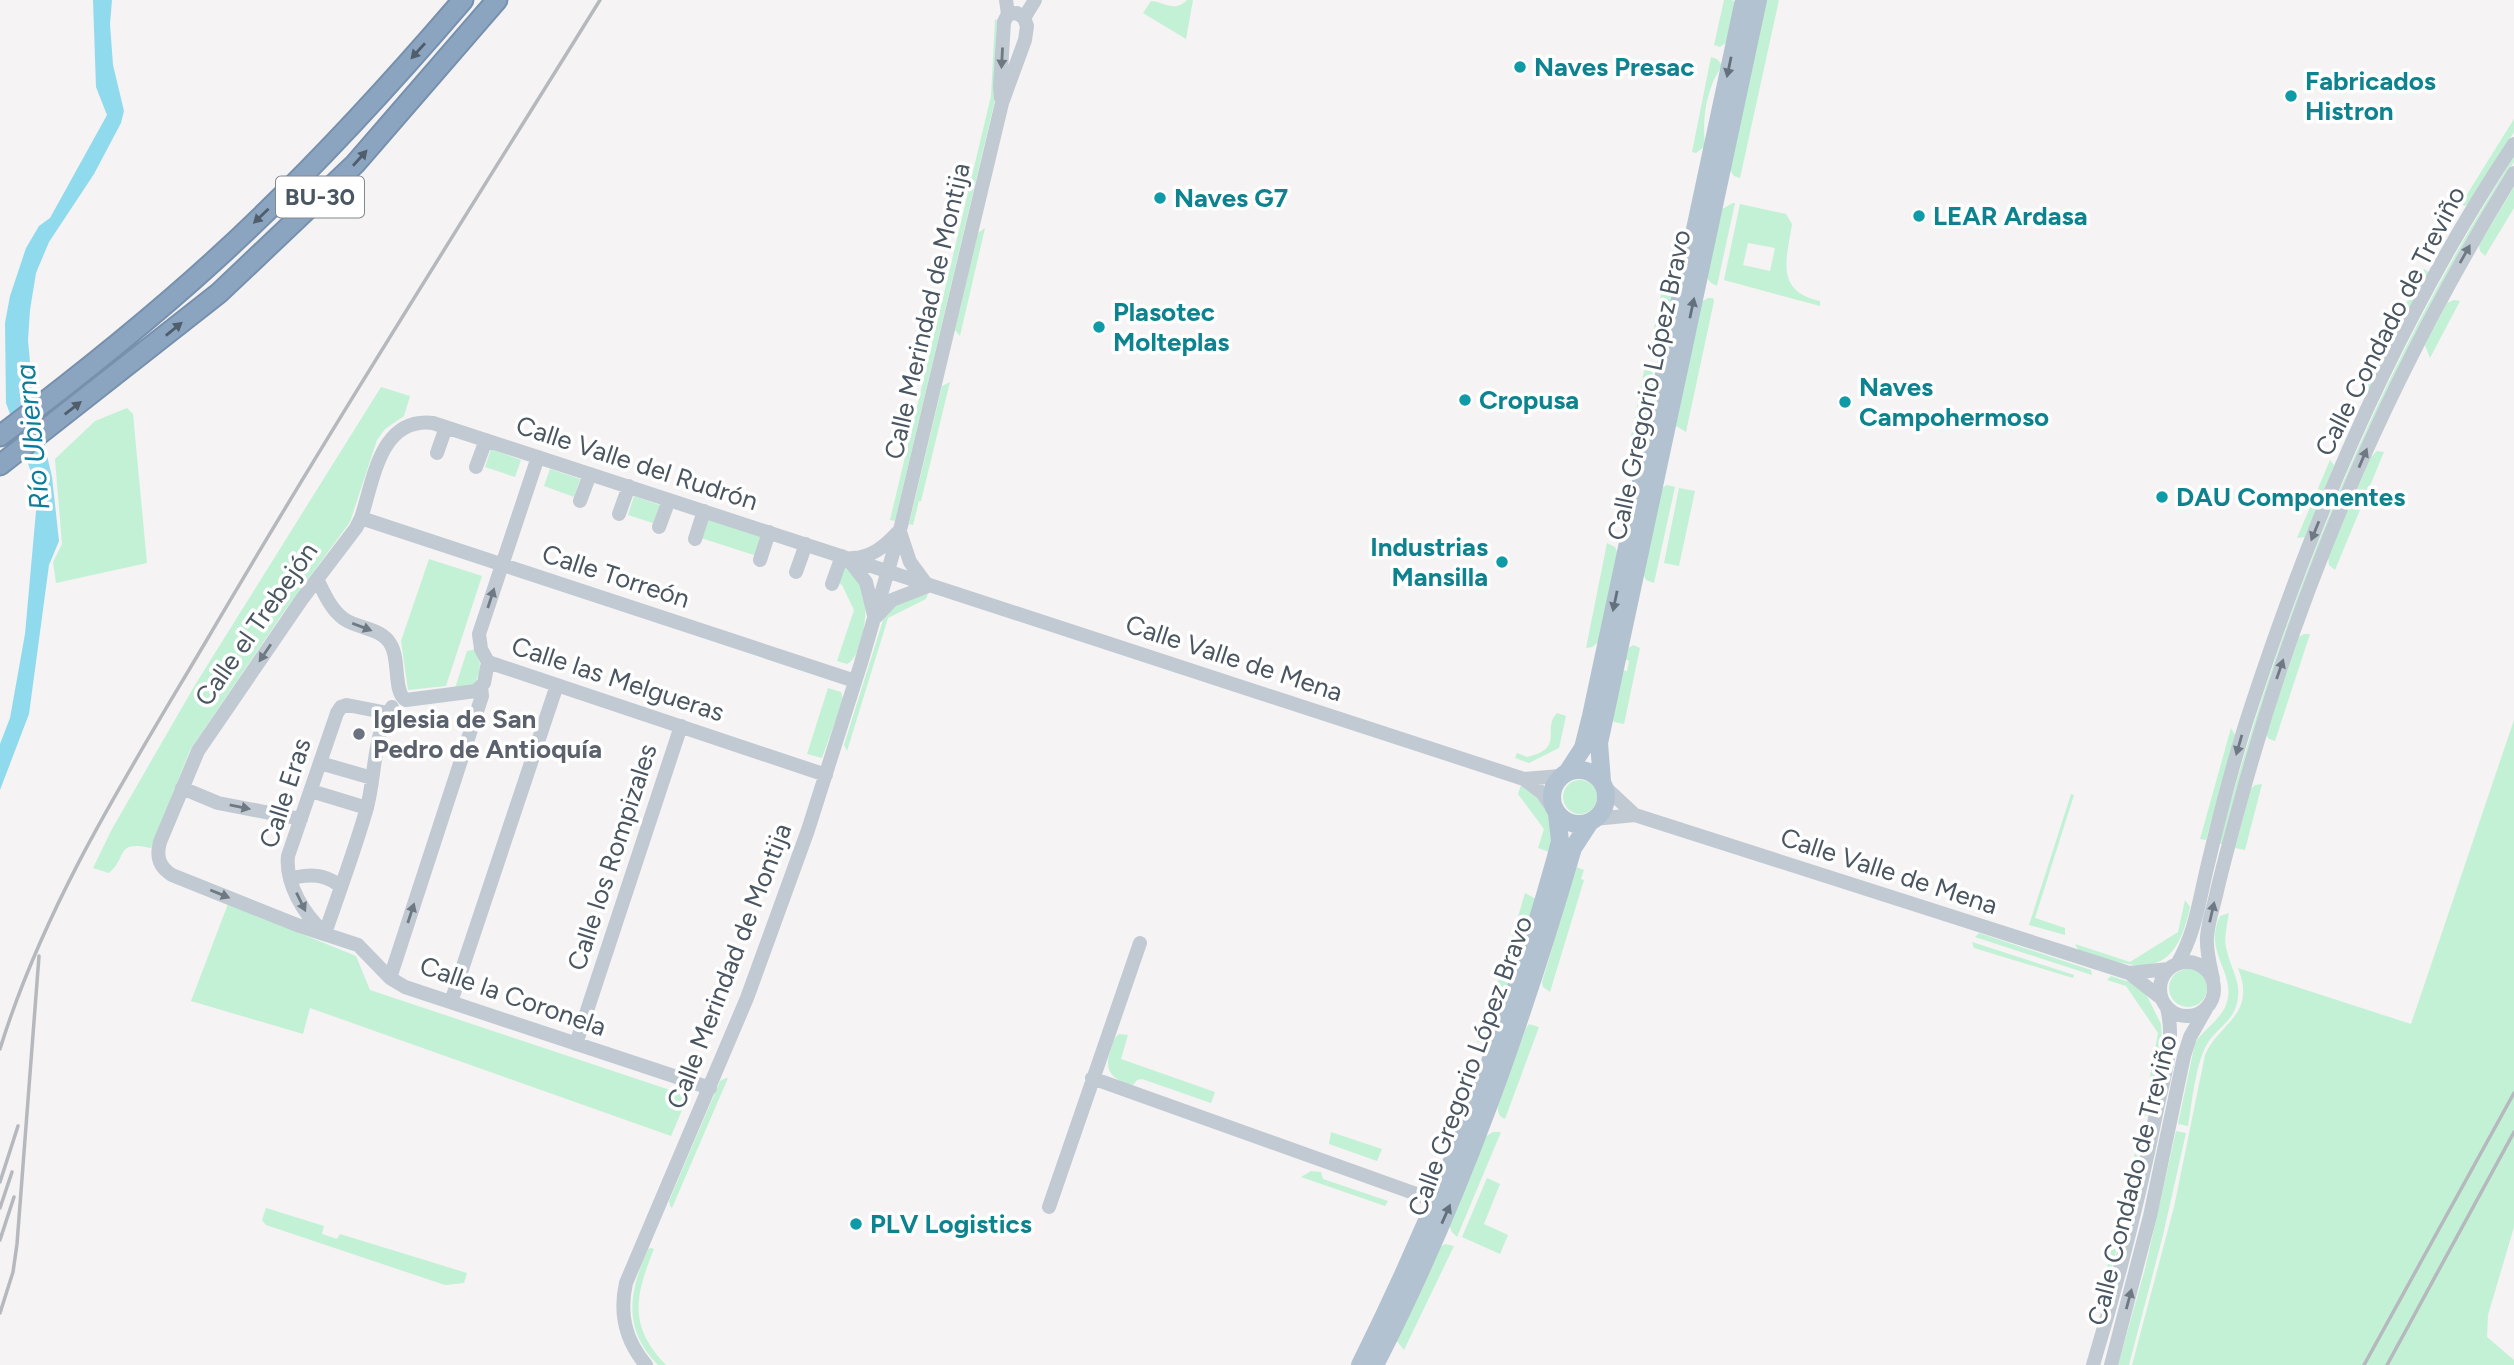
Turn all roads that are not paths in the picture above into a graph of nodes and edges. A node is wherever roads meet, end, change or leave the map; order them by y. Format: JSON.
{"nodes":[{"id":1,"x":463,"y":0,"type":"edge"},
{"id":2,"x":497,"y":0,"type":"edge"},
{"id":3,"x":1035,"y":0,"type":"edge"},
{"id":4,"x":1744,"y":0,"type":"edge"},
{"id":5,"x":1758,"y":0,"type":"edge"},
{"id":6,"x":1007,"y":7,"type":"edge"},
{"id":7,"x":1024,"y":18,"type":"junction"},
{"id":8,"x":1002,"y":103,"type":"junction"},
{"id":9,"x":2514,"y":144,"type":"edge"},
{"id":10,"x":2514,"y":173,"type":"edge"},
{"id":11,"x":410,"y":423,"type":"joint"},
{"id":12,"x":446,"y":427,"type":"junction"},
{"id":13,"x":0,"y":436,"type":"edge"},
{"id":14,"x":486,"y":440,"type":"junction"},
{"id":15,"x":437,"y":453,"type":"dead end"},
{"id":16,"x":538,"y":457,"type":"junction"},
{"id":17,"x":0,"y":465,"type":"edge"},
{"id":18,"x":476,"y":467,"type":"dead end"},
{"id":19,"x":590,"y":474,"type":"junction"},
{"id":20,"x":629,"y":486,"type":"junction"},
{"id":21,"x":669,"y":499,"type":"junction"},
{"id":22,"x":580,"y":501,"type":"dead end"},
{"id":23,"x":704,"y":511,"type":"junction"},
{"id":24,"x":619,"y":514,"type":"dead end"},
{"id":25,"x":361,"y":518,"type":"junction"},
{"id":26,"x":660,"y":527,"type":"dead end"},
{"id":27,"x":900,"y":530,"type":"junction"},
{"id":28,"x":769,"y":532,"type":"junction"},
{"id":29,"x":695,"y":539,"type":"dead end"},
{"id":30,"x":806,"y":544,"type":"junction"},
{"id":31,"x":845,"y":557,"type":"junction"},
{"id":32,"x":760,"y":560,"type":"dead end"},
{"id":33,"x":502,"y":564,"type":"junction"},
{"id":34,"x":796,"y":572,"type":"dead end"},
{"id":35,"x":888,"y":573,"type":"junction"},
{"id":36,"x":317,"y":579,"type":"junction"},
{"id":37,"x":832,"y":584,"type":"dead end"},
{"id":38,"x":928,"y":586,"type":"junction"},
{"id":39,"x":874,"y":618,"type":"junction"},
{"id":40,"x":488,"y":662,"type":"junction"},
{"id":41,"x":855,"y":681,"type":"junction"},
{"id":42,"x":557,"y":685,"type":"junction"},
{"id":43,"x":481,"y":687,"type":"junction"},
{"id":44,"x":401,"y":698,"type":"junction"},
{"id":45,"x":388,"y":713,"type":"junction"},
{"id":46,"x":681,"y":726,"type":"junction"},
{"id":47,"x":320,"y":763,"type":"junction"},
{"id":48,"x":1564,"y":774,"type":"junction"},
{"id":49,"x":826,"y":775,"type":"junction"},
{"id":50,"x":372,"y":778,"type":"junction"},
{"id":51,"x":1524,"y":779,"type":"junction"},
{"id":52,"x":1603,"y":784,"type":"junction"},
{"id":53,"x":182,"y":788,"type":"junction"},
{"id":54,"x":311,"y":790,"type":"junction"},
{"id":55,"x":367,"y":808,"type":"junction"},
{"id":56,"x":1556,"y":812,"type":"junction"},
{"id":57,"x":1634,"y":815,"type":"junction"},
{"id":58,"x":301,"y":819,"type":"junction"},
{"id":59,"x":1592,"y":820,"type":"junction"},
{"id":60,"x":160,"y":863,"type":"joint"},
{"id":61,"x":297,"y":877,"type":"dead end"},
{"id":62,"x":336,"y":883,"type":"dead end"},
{"id":63,"x":325,"y":933,"type":"junction"},
{"id":64,"x":1140,"y":943,"type":"dead end"},
{"id":65,"x":2173,"y":966,"type":"junction"},
{"id":66,"x":2129,"y":973,"type":"junction"},
{"id":67,"x":390,"y":978,"type":"junction"},
{"id":68,"x":2213,"y":979,"type":"junction"},
{"id":69,"x":452,"y":1002,"type":"junction"},
{"id":70,"x":2164,"y":1003,"type":"junction"},
{"id":71,"x":2206,"y":1009,"type":"junction"},
{"id":72,"x":576,"y":1044,"type":"junction"},
{"id":73,"x":1092,"y":1079,"type":"junction"},
{"id":74,"x":710,"y":1088,"type":"junction"},
{"id":75,"x":1436,"y":1201,"type":"junction"},
{"id":76,"x":1049,"y":1207,"type":"dead end"},
{"id":77,"x":646,"y":1365,"type":"edge"},
{"id":78,"x":1360,"y":1365,"type":"edge"},
{"id":79,"x":1375,"y":1365,"type":"edge"},
{"id":80,"x":2094,"y":1365,"type":"edge"},
{"id":81,"x":2111,"y":1365,"type":"edge"}],
"edges":[{"from":1,"to":13,"type":"highway","number":"BU-30","one_way":true},
{"from":17,"to":2,"type":"highway","number":"BU-30","one_way":true},
{"from":3,"to":7,"type":"street","name":"Calle Merindad de Montija"},
{"from":4,"to":48,"type":"main road","name":"Calle Gregorio López Bravo","one_way":true},
{"from":52,"to":5,"type":"main road","name":"Calle Gregorio López Bravo","one_way":true},
{"from":6,"to":7,"type":"street","name":"Calle Merindad de Montija"},
{"from":6,"to":8,"type":"street","name":"Calle Merindad de Montija","one_way":true},
{"from":7,"to":8,"type":"street","name":"Calle Merindad de Montija"},
{"from":8,"to":27,"type":"street","name":"Calle Merindad de Montija"},
{"from":9,"to":65,"type":"street","name":"Calle Condado de Treviño","one_way":true},
{"from":68,"to":10,"type":"street","name":"Calle Condado de Treviño","one_way":true},
{"from":11,"to":12,"type":"street","name":"Calle Valle del Rudrón"},
{"from":11,"to":25,"type":"street","name":"Calle el Trebejón"},
{"from":12,"to":14,"type":"street","name":"Calle Valle del Rudrón"},
{"from":12,"to":15,"type":"street"},
{"from":14,"to":16,"type":"street","name":"Calle Valle del Rudrón"},
{"from":14,"to":18,"type":"street"},
{"from":16,"to":19,"type":"street","name":"Calle Valle del Rudrón"},
{"from":16,"to":33,"type":"street"},
{"from":19,"to":20,"type":"street","name":"Calle Valle del Rudrón"},
{"from":19,"to":22,"type":"street"},
{"from":20,"to":21,"type":"street","name":"Calle Valle del Rudrón"},
{"from":20,"to":24,"type":"street"},
{"from":21,"to":23,"type":"street","name":"Calle Valle del Rudrón"},
{"from":21,"to":26,"type":"street"},
{"from":23,"to":28,"type":"street","name":"Calle Valle del Rudrón"},
{"from":23,"to":29,"type":"street"},
{"from":25,"to":33,"type":"street","name":"Calle Torreón"},
{"from":25,"to":36,"type":"street","name":"Calle el Trebejón"},
{"from":27,"to":31,"type":"street"},
{"from":27,"to":35,"type":"street","name":"Calle Merindad de Montija"},
{"from":27,"to":38,"type":"street"},
{"from":28,"to":30,"type":"street","name":"Calle Valle del Rudrón"},
{"from":28,"to":32,"type":"street"},
{"from":30,"to":31,"type":"street","name":"Calle Valle del Rudrón"},
{"from":30,"to":34,"type":"street"},
{"from":31,"to":35,"type":"street","name":"Calle Valle del Rudrón"},
{"from":31,"to":37,"type":"street"},
{"from":31,"to":39,"type":"street","name":"Calle Merindad de Montija"},
{"from":40,"to":33,"type":"street","one_way":true},
{"from":33,"to":41,"type":"street","name":"Calle Torreón"},
{"from":35,"to":38,"type":"street","name":"Calle Valle de Mena"},
{"from":35,"to":39,"type":"street","name":"Calle Merindad de Montija"},
{"from":36,"to":44,"type":"street","one_way":true},
{"from":36,"to":53,"type":"street","name":"Calle el Trebejón","one_way":true},
{"from":38,"to":39,"type":"street"},
{"from":38,"to":51,"type":"street","name":"Calle Valle de Mena"},
{"from":39,"to":41,"type":"street","name":"Calle Merindad de Montija"},
{"from":40,"to":42,"type":"street","name":"Calle las Melgueras"},
{"from":40,"to":43,"type":"street","name":"Calle las Melgueras"},
{"from":41,"to":49,"type":"street","name":"Calle Merindad de Montija"},
{"from":42,"to":46,"type":"street","name":"Calle las Melgueras"},
{"from":42,"to":69,"type":"street"},
{"from":43,"to":44,"type":"street","name":"Calle las Melgueras"},
{"from":67,"to":43,"type":"street","one_way":true},
{"from":44,"to":45,"type":"street"},
{"from":45,"to":47,"type":"street","name":"Calle Eras"},
{"from":45,"to":50,"type":"street"},
{"from":46,"to":49,"type":"street","name":"Calle las Melgueras"},
{"from":46,"to":72,"type":"street","name":"Calle los Rompizales"},
{"from":47,"to":50,"type":"street"},
{"from":47,"to":54,"type":"street","name":"Calle Eras"},
{"from":48,"to":51,"type":"street","name":"Calle Valle de Mena"},
{"from":48,"to":52,"type":"main road"},
{"from":48,"to":56,"type":"main road"},
{"from":49,"to":74,"type":"street","name":"Calle Merindad de Montija"},
{"from":50,"to":55,"type":"street"},
{"from":51,"to":56,"type":"street","name":"Calle Valle de Mena"},
{"from":52,"to":57,"type":"street","name":"Calle Valle de Mena"},
{"from":52,"to":59,"type":"main road"},
{"from":53,"to":58,"type":"street","one_way":true},
{"from":53,"to":60,"type":"street","name":"Calle el Trebejón"},
{"from":54,"to":55,"type":"street"},
{"from":54,"to":58,"type":"street","name":"Calle Eras"},
{"from":55,"to":63,"type":"street"},
{"from":56,"to":59,"type":"main road"},
{"from":56,"to":75,"type":"main road","name":"Calle Gregorio López Bravo"},
{"from":57,"to":59,"type":"street","name":"Calle Valle de Mena"},
{"from":57,"to":66,"type":"street","name":"Calle Valle de Mena"},
{"from":58,"to":63,"type":"street","name":"Calle Eras","one_way":true},
{"from":79,"to":59,"type":"main road","name":"Calle Gregorio López Bravo","one_way":true},
{"from":60,"to":63,"type":"street","name":"Calle la Coronela","one_way":true},
{"from":61,"to":62,"type":"street"},
{"from":63,"to":67,"type":"street","name":"Calle la Coronela"},
{"from":64,"to":73,"type":"street"},
{"from":65,"to":66,"type":"street","name":"Calle Valle de Mena"},
{"from":65,"to":68,"type":"street"},
{"from":65,"to":70,"type":"street"},
{"from":66,"to":70,"type":"street","name":"Calle Valle de Mena"},
{"from":67,"to":69,"type":"street","name":"Calle la Coronela"},
{"from":68,"to":71,"type":"street"},
{"from":69,"to":72,"type":"street","name":"Calle la Coronela"},
{"from":70,"to":71,"type":"street"},
{"from":70,"to":80,"type":"street","name":"Calle Condado de Treviño"},
{"from":81,"to":71,"type":"street","name":"Calle Condado de Treviño","one_way":true},
{"from":72,"to":74,"type":"street","name":"Calle la Coronela"},
{"from":73,"to":75,"type":"street","name":"Calle Gregorio López Bravo"},
{"from":73,"to":76,"type":"street"},
{"from":74,"to":77,"type":"street","name":"Calle Merindad de Montija"},
{"from":75,"to":78,"type":"main road","name":"Calle Gregorio López Bravo"}]}
